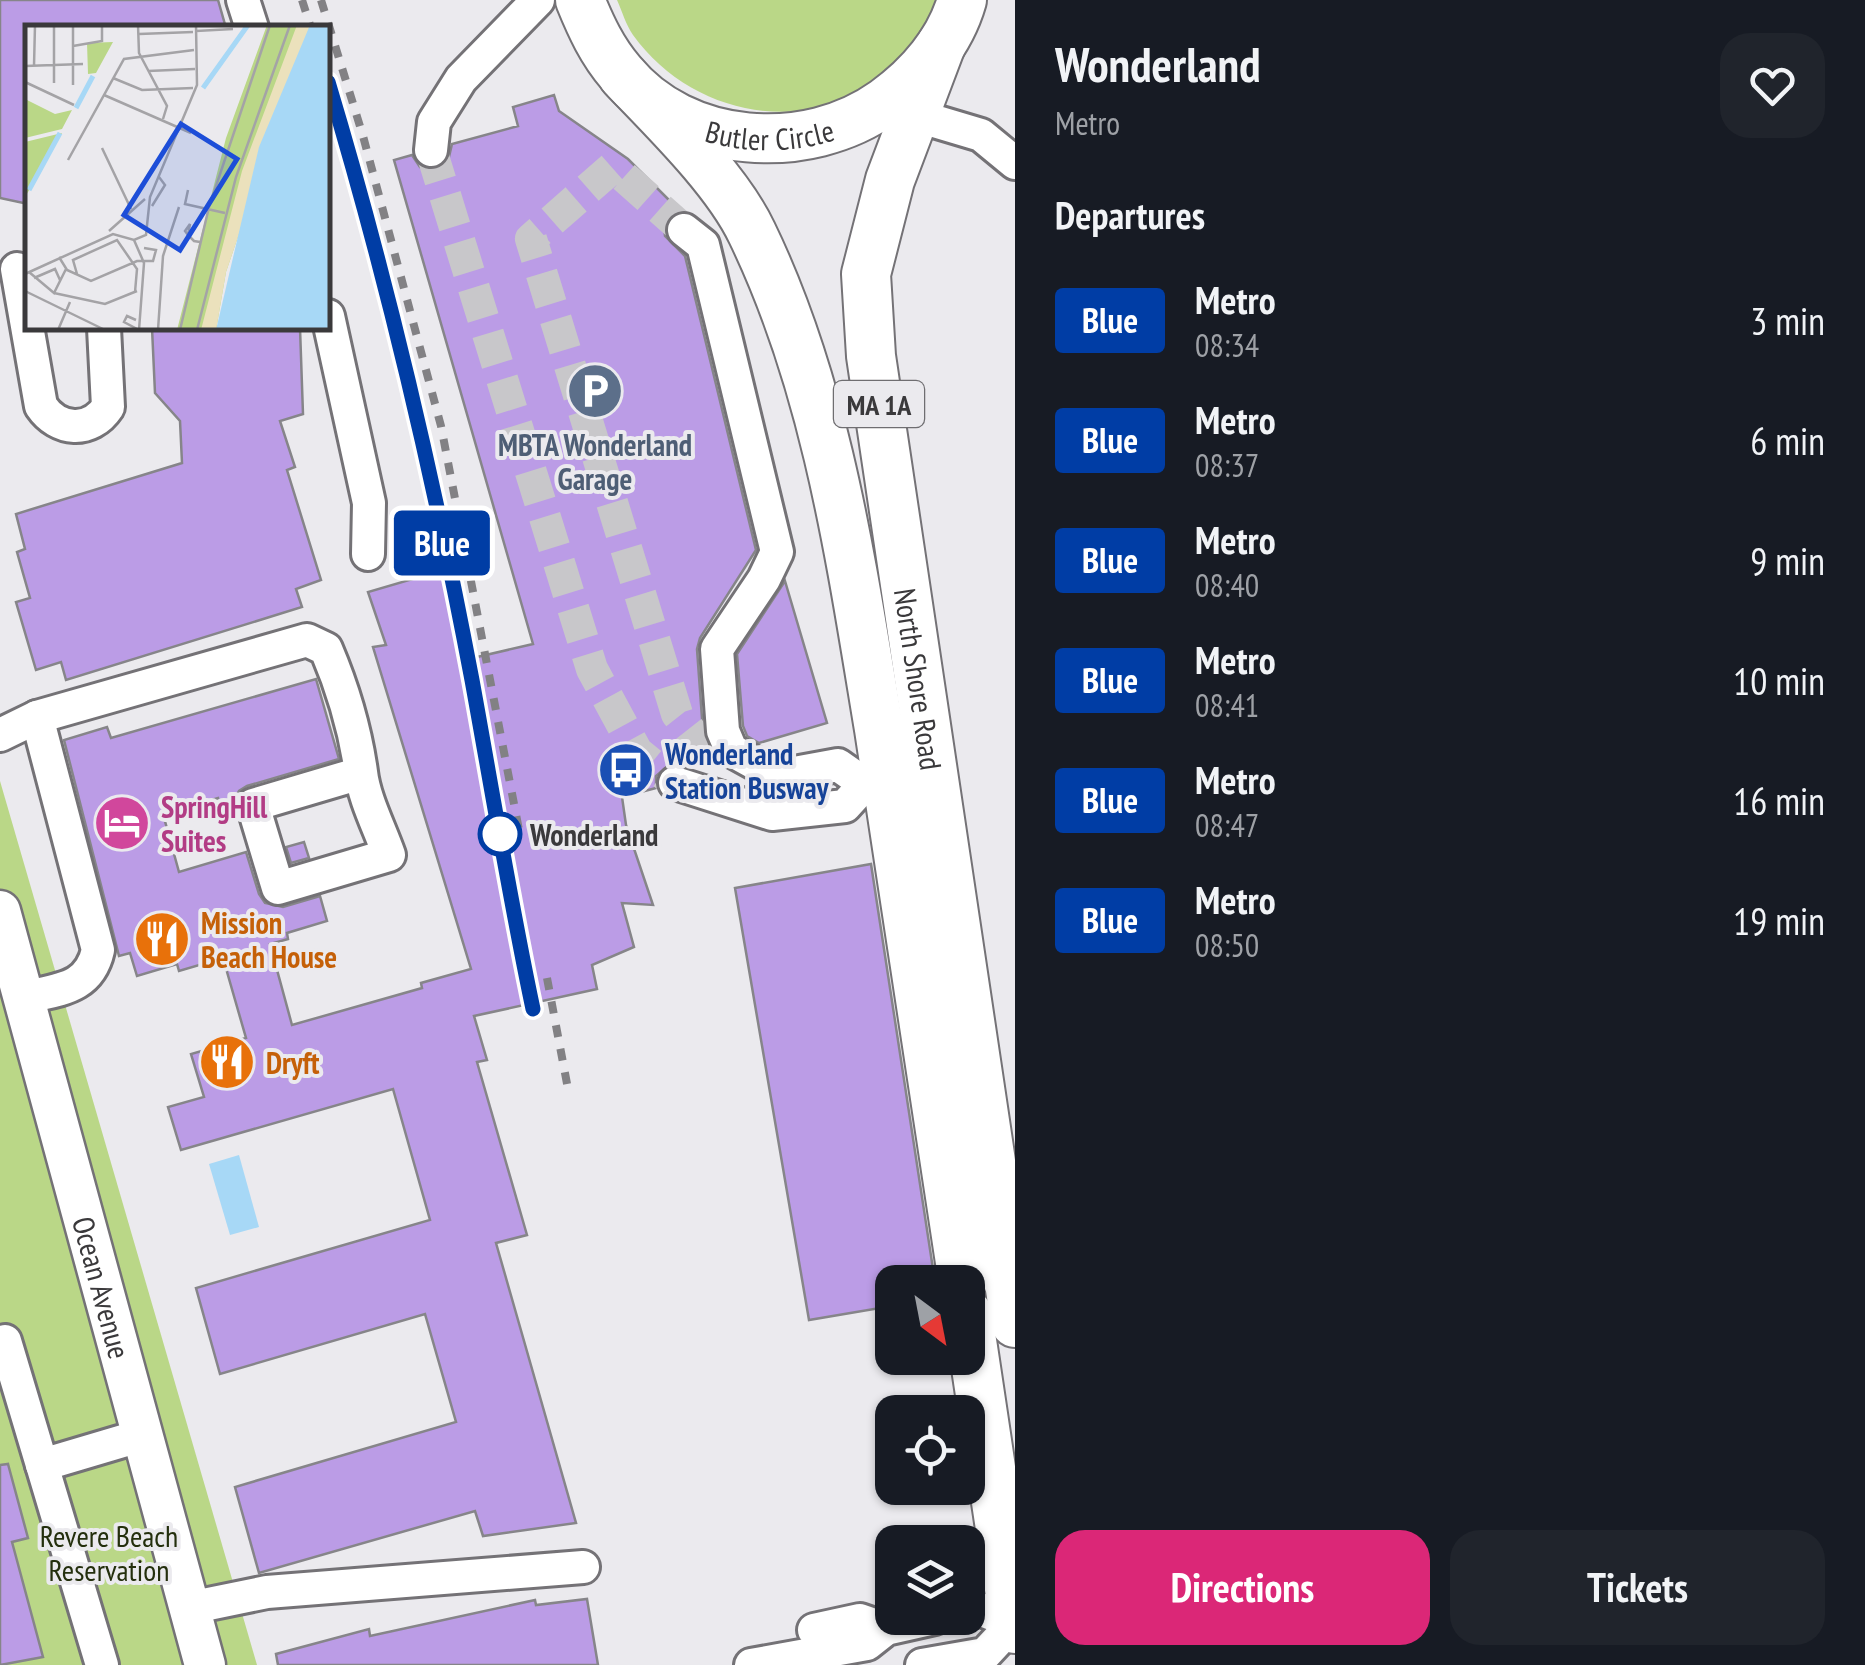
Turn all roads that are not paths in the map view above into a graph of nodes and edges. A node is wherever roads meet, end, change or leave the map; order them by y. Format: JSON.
{"nodes":[{"id":1,"x":243,"y":0,"type":"edge"},
{"id":2,"x":538,"y":0,"type":"edge"},
{"id":3,"x":580,"y":0,"type":"edge"},
{"id":4,"x":962,"y":0,"type":"edge"},
{"id":5,"x":251,"y":25,"type":"edge"},
{"id":6,"x":941,"y":45,"type":"junction"},
{"id":7,"x":623,"y":76,"type":"junction"},
{"id":8,"x":914,"y":115,"type":"junction"},
{"id":9,"x":431,"y":150,"type":"tunnel mouth"},
{"id":10,"x":1015,"y":164,"type":"edge"},
{"id":11,"x":684,"y":230,"type":"tunnel mouth"},
{"id":12,"x":15,"y":269,"type":"edge"},
{"id":13,"x":25,"y":322,"type":"edge"},
{"id":14,"x":330,"y":325,"type":"edge"},
{"id":15,"x":27,"y":330,"type":"edge"},
{"id":16,"x":104,"y":330,"type":"edge"},
{"id":17,"x":368,"y":554,"type":"dead end"},
{"id":18,"x":37,"y":718,"type":"junction"},
{"id":19,"x":0,"y":735,"type":"edge"},
{"id":20,"x":711,"y":757,"type":"tunnel mouth"},
{"id":21,"x":934,"y":772,"type":"junction"},
{"id":22,"x":360,"y":773,"type":"dead end"},
{"id":23,"x":876,"y":782,"type":"junction"},
{"id":24,"x":675,"y":783,"type":"tunnel mouth"},
{"id":25,"x":772,"y":814,"type":"junction"},
{"id":26,"x":0,"y":912,"type":"edge"},
{"id":27,"x":23,"y":998,"type":"junction"},
{"id":28,"x":960,"y":1265,"type":"edge"},
{"id":29,"x":1015,"y":1323,"type":"edge"},
{"id":30,"x":5,"y":1342,"type":"dead end"},
{"id":31,"x":977,"y":1375,"type":"edge"},
{"id":32,"x":143,"y":1435,"type":"junction"},
{"id":33,"x":42,"y":1465,"type":"junction"},
{"id":34,"x":583,"y":1567,"type":"dead end"},
{"id":35,"x":189,"y":1608,"type":"junction"},
{"id":36,"x":985,"y":1612,"type":"edge"},
{"id":37,"x":875,"y":1625,"type":"edge"},
{"id":38,"x":1015,"y":1625,"type":"edge"},
{"id":39,"x":814,"y":1630,"type":"dead end"},
{"id":40,"x":878,"y":1635,"type":"edge"},
{"id":41,"x":102,"y":1665,"type":"edge"},
{"id":42,"x":205,"y":1665,"type":"edge"},
{"id":43,"x":751,"y":1665,"type":"edge"},
{"id":44,"x":922,"y":1665,"type":"edge"}],
"edges":[{"from":1,"to":5,"type":"lane"},
{"from":2,"to":9,"type":"lane"},
{"from":3,"to":7,"type":"highway","name":"Butler Circle","number":"MA 1A"},
{"from":4,"to":6,"type":"highway","name":"Butler Circle","number":"MA 1A"},
{"from":6,"to":7,"type":"highway","name":"Butler Circle"},
{"from":6,"to":8,"type":"highway","name":"North Shore Road","number":"MA 1A"},
{"from":7,"to":23,"type":"highway","name":"North Shore Road","number":"MA 1A"},
{"from":8,"to":10,"type":"lane"},
{"from":8,"to":21,"type":"highway","name":"North Shore Road","number":"MA 1A"},
{"from":11,"to":23,"type":"lane"},
{"from":12,"to":13,"type":"lane"},
{"from":14,"to":17,"type":"lane"},
{"from":15,"to":16,"type":"lane"},
{"from":18,"to":19,"type":"lane"},
{"from":18,"to":22,"type":"lane"},
{"from":18,"to":27,"type":"lane"},
{"from":20,"to":25,"type":"lane"},
{"from":21,"to":23,"type":"lane"},
{"from":21,"to":29,"type":"highway","name":"North Shore Road","number":"MA 1A"},
{"from":23,"to":25,"type":"lane"},
{"from":23,"to":28,"type":"highway","name":"North Shore Road","number":"MA 1A"},
{"from":24,"to":25,"type":"lane"},
{"from":26,"to":27,"type":"main road","name":"Ocean Avenue"},
{"from":27,"to":32,"type":"main road","name":"Ocean Avenue"},
{"from":30,"to":33,"type":"lane"},
{"from":31,"to":38,"type":"highway"},
{"from":32,"to":33,"type":"lane"},
{"from":32,"to":35,"type":"main road","name":"Ocean Avenue"},
{"from":33,"to":41,"type":"lane"},
{"from":34,"to":35,"type":"lane"},
{"from":35,"to":42,"type":"main road","name":"Ocean Avenue"},
{"from":36,"to":38,"type":"lane"},
{"from":37,"to":39,"type":"lane"},
{"from":38,"to":44,"type":"lane"},
{"from":40,"to":43,"type":"lane"}]}
